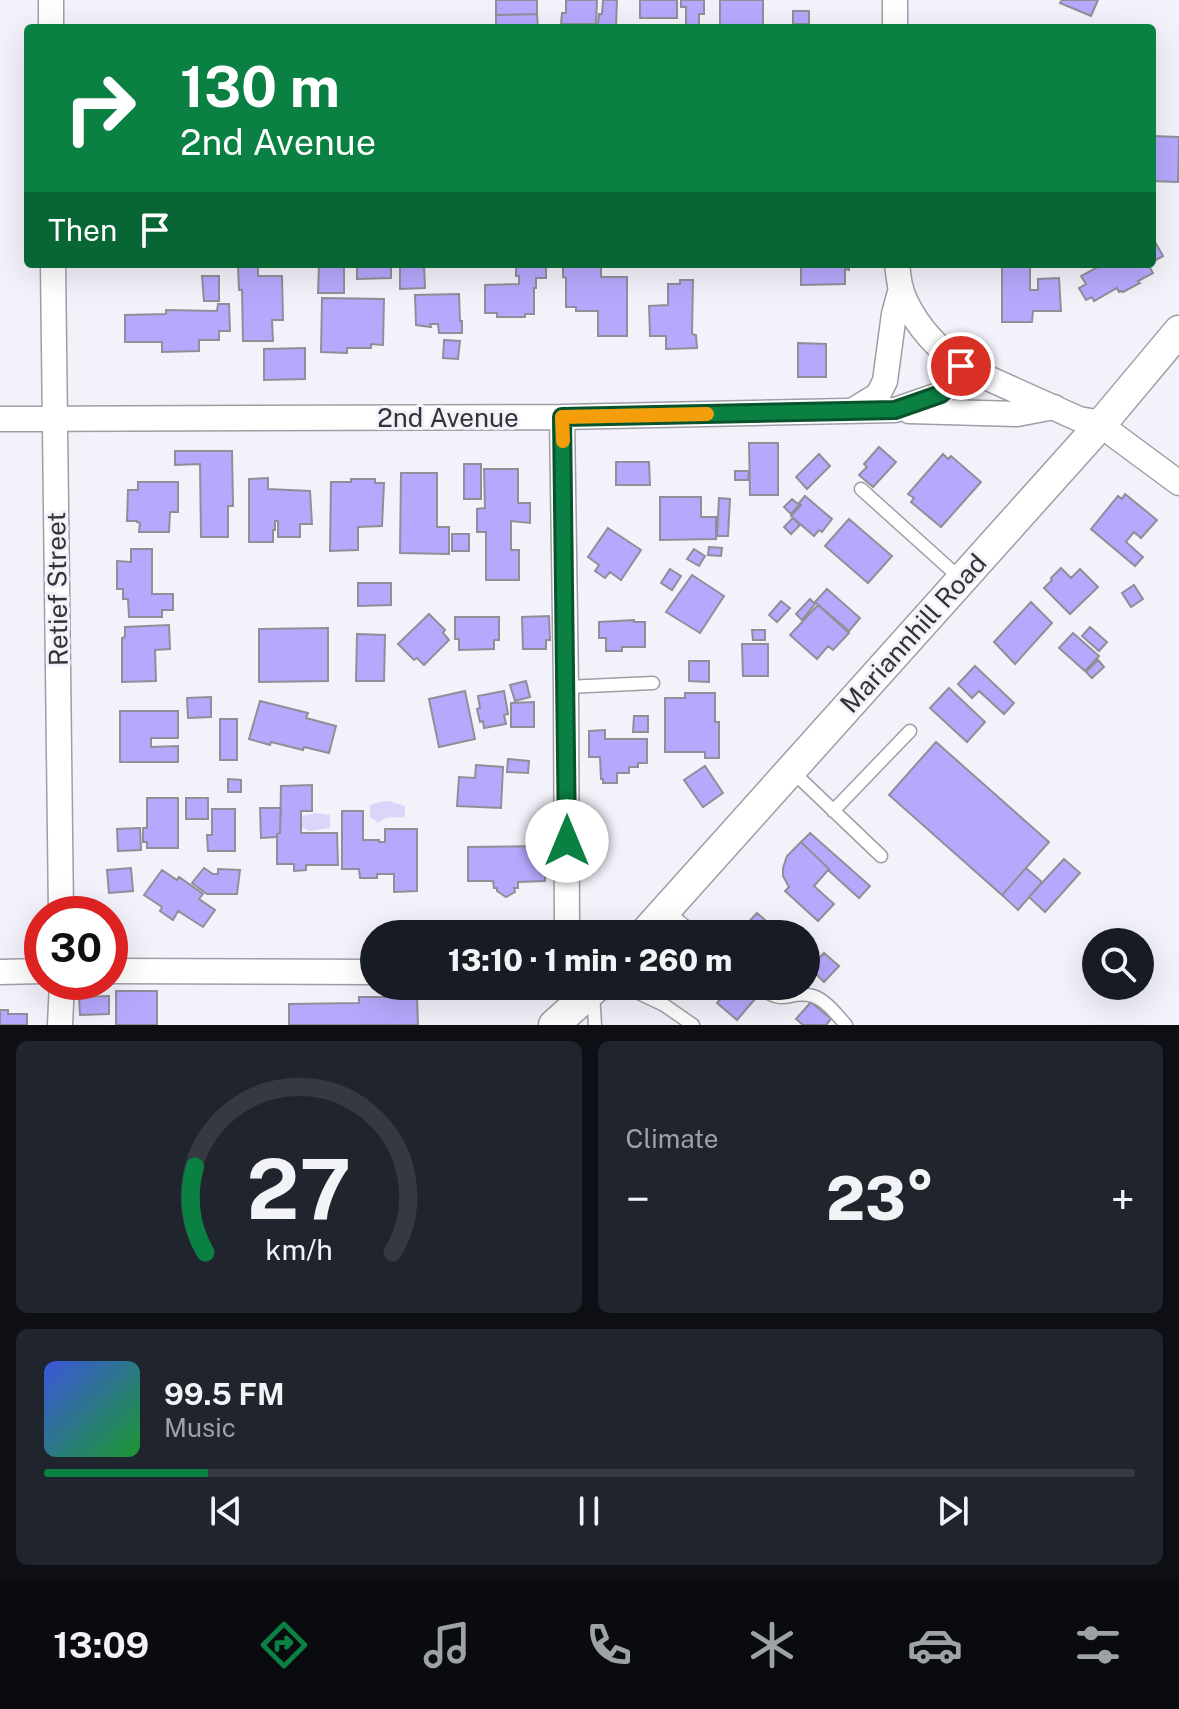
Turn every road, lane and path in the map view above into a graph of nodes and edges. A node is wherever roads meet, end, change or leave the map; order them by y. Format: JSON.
{"nodes":[{"id":1,"x":51,"y":0,"type":"edge"},
{"id":2,"x":895,"y":0,"type":"edge"},
{"id":3,"x":51,"y":24,"type":"edge"},
{"id":4,"x":895,"y":24,"type":"edge"},
{"id":5,"x":53,"y":268,"type":"edge"},
{"id":6,"x":899,"y":276,"type":"edge"},
{"id":7,"x":1179,"y":331,"type":"edge"},
{"id":8,"x":961,"y":366,"type":"junction"},
{"id":9,"x":1054,"y":407,"type":"junction"},
{"id":10,"x":895,"y":410,"type":"junction"},
{"id":11,"x":852,"y":411,"type":"junction"},
{"id":12,"x":562,"y":417,"type":"junction"},
{"id":13,"x":54,"y":418,"type":"junction"},
{"id":14,"x":0,"y":419,"type":"edge"},
{"id":15,"x":1102,"y":423,"type":"junction"},
{"id":16,"x":1179,"y":483,"type":"edge"},
{"id":17,"x":861,"y":489,"type":"dead end"},
{"id":18,"x":961,"y":579,"type":"junction"},
{"id":19,"x":653,"y":683,"type":"dead end"},
{"id":20,"x":566,"y":687,"type":"junction"},
{"id":21,"x":910,"y":731,"type":"dead end"},
{"id":22,"x":791,"y":770,"type":"junction"},
{"id":23,"x":833,"y":811,"type":"junction"},
{"id":24,"x":881,"y":856,"type":"dead end"},
{"id":25,"x":61,"y":896,"type":"edge"},
{"id":26,"x":665,"y":910,"type":"junction"},
{"id":27,"x":567,"y":920,"type":"edge"},
{"id":28,"x":656,"y":920,"type":"edge"},
{"id":29,"x":678,"y":920,"type":"edge"},
{"id":30,"x":24,"y":971,"type":"edge"},
{"id":31,"x":128,"y":971,"type":"edge"},
{"id":32,"x":0,"y":972,"type":"edge"},
{"id":33,"x":360,"y":972,"type":"edge"},
{"id":34,"x":820,"y":999,"type":"edge"},
{"id":35,"x":61,"y":1000,"type":"edge"},
{"id":36,"x":584,"y":1000,"type":"edge"},
{"id":37,"x":653,"y":1000,"type":"edge"},
{"id":38,"x":60,"y":1025,"type":"edge"},
{"id":39,"x":554,"y":1025,"type":"edge"},
{"id":40,"x":693,"y":1025,"type":"edge"},
{"id":41,"x":846,"y":1025,"type":"edge"}],
"edges":[{"from":1,"to":3,"type":"street"},
{"from":2,"to":4,"type":"street"},
{"from":5,"to":13,"type":"street","name":"Retief Street"},
{"from":6,"to":8,"type":"street"},
{"from":6,"to":11,"type":"street"},
{"from":7,"to":15,"type":"street","name":"Mariannhill Road"},
{"from":8,"to":9,"type":"street"},
{"from":8,"to":10,"type":"street","name":"2nd Avenue"},
{"from":9,"to":10,"type":"street","name":"2nd Avenue"},
{"from":9,"to":15,"type":"street"},
{"from":10,"to":11,"type":"street","name":"2nd Avenue"},
{"from":11,"to":12,"type":"street","name":"2nd Avenue"},
{"from":12,"to":13,"type":"street","name":"2nd Avenue"},
{"from":12,"to":20,"type":"street"},
{"from":13,"to":14,"type":"street","name":"2nd Avenue"},
{"from":13,"to":25,"type":"street","name":"Retief Street"},
{"from":15,"to":16,"type":"street"},
{"from":15,"to":18,"type":"street","name":"Mariannhill Road"},
{"from":17,"to":18,"type":"lane"},
{"from":18,"to":22,"type":"street","name":"Mariannhill Road"},
{"from":19,"to":20,"type":"lane"},
{"from":20,"to":27,"type":"street"},
{"from":21,"to":23,"type":"lane"},
{"from":22,"to":23,"type":"lane"},
{"from":22,"to":26,"type":"street","name":"Mariannhill Road"},
{"from":23,"to":24,"type":"lane"},
{"from":26,"to":28,"type":"street","name":"Mariannhill Road"},
{"from":26,"to":29,"type":"lane"},
{"from":30,"to":32,"type":"street"},
{"from":31,"to":33,"type":"street"},
{"from":34,"to":41,"type":"lane"},
{"from":35,"to":38,"type":"street"},
{"from":36,"to":39,"type":"street"},
{"from":37,"to":40,"type":"lane"}]}
